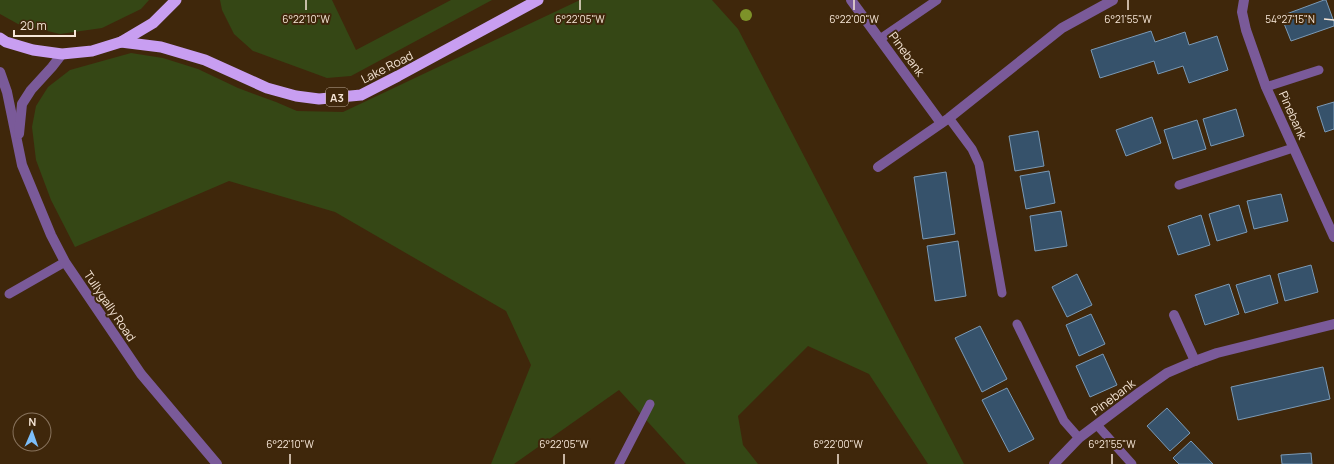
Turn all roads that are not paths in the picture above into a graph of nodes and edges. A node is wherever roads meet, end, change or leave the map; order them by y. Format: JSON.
{"nodes":[{"id":1,"x":176,"y":0,"type":"edge"},
{"id":2,"x":538,"y":0,"type":"edge"},
{"id":3,"x":851,"y":0,"type":"edge"},
{"id":4,"x":937,"y":0,"type":"edge"},
{"id":5,"x":1113,"y":0,"type":"edge"},
{"id":6,"x":1244,"y":0,"type":"edge"},
{"id":7,"x":0,"y":38,"type":"edge"},
{"id":8,"x":880,"y":39,"type":"junction"},
{"id":9,"x":121,"y":42,"type":"junction"},
{"id":10,"x":62,"y":54,"type":"junction"},
{"id":11,"x":1319,"y":70,"type":"dead end"},
{"id":12,"x":0,"y":72,"type":"edge"},
{"id":13,"x":1266,"y":87,"type":"junction"},
{"id":14,"x":945,"y":120,"type":"junction"},
{"id":15,"x":18,"y":142,"type":"junction"},
{"id":16,"x":1293,"y":148,"type":"junction"},
{"id":17,"x":878,"y":167,"type":"dead end"},
{"id":18,"x":1179,"y":184,"type":"dead end"},
{"id":19,"x":1334,"y":237,"type":"edge"},
{"id":20,"x":65,"y":262,"type":"junction"},
{"id":21,"x":1002,"y":293,"type":"dead end"},
{"id":22,"x":9,"y":294,"type":"dead end"},
{"id":23,"x":1174,"y":315,"type":"dead end"},
{"id":24,"x":1017,"y":324,"type":"dead end"},
{"id":25,"x":1334,"y":324,"type":"edge"},
{"id":26,"x":1194,"y":361,"type":"junction"},
{"id":27,"x":650,"y":404,"type":"dead end"},
{"id":28,"x":1097,"y":425,"type":"junction"},
{"id":29,"x":1079,"y":438,"type":"junction"},
{"id":30,"x":216,"y":464,"type":"edge"},
{"id":31,"x":618,"y":464,"type":"edge"},
{"id":32,"x":1054,"y":464,"type":"edge"},
{"id":33,"x":1132,"y":464,"type":"edge"}],
"edges":[{"from":1,"to":9,"type":"highway","number":"A3"},
{"from":2,"to":9,"type":"highway","name":"Lake Road","number":"A3"},
{"from":3,"to":8,"type":"street","name":"Pinebank"},
{"from":4,"to":8,"type":"lane"},
{"from":5,"to":14,"type":"street"},
{"from":6,"to":13,"type":"street","name":"Pinebank"},
{"from":7,"to":10,"type":"highway","number":"A3"},
{"from":8,"to":14,"type":"street","name":"Pinebank"},
{"from":9,"to":10,"type":"highway","number":"A3"},
{"from":10,"to":15,"type":"street","name":"Tullygally Road"},
{"from":11,"to":13,"type":"lane"},
{"from":12,"to":15,"type":"street","name":"Tullygally Road"},
{"from":13,"to":16,"type":"street","name":"Pinebank"},
{"from":14,"to":17,"type":"street"},
{"from":14,"to":21,"type":"lane"},
{"from":15,"to":20,"type":"street","name":"Tullygally Road"},
{"from":16,"to":18,"type":"lane"},
{"from":16,"to":19,"type":"street","name":"Pinebank"},
{"from":20,"to":22,"type":"lane"},
{"from":20,"to":30,"type":"street","name":"Tullygally Road"},
{"from":23,"to":26,"type":"street"},
{"from":24,"to":29,"type":"lane"},
{"from":25,"to":26,"type":"street","name":"Pinebank"},
{"from":26,"to":28,"type":"street","name":"Pinebank"},
{"from":27,"to":31,"type":"lane"},
{"from":28,"to":29,"type":"street","name":"Pinebank"},
{"from":28,"to":33,"type":"lane"},
{"from":29,"to":32,"type":"street","name":"Pinebank"}]}
